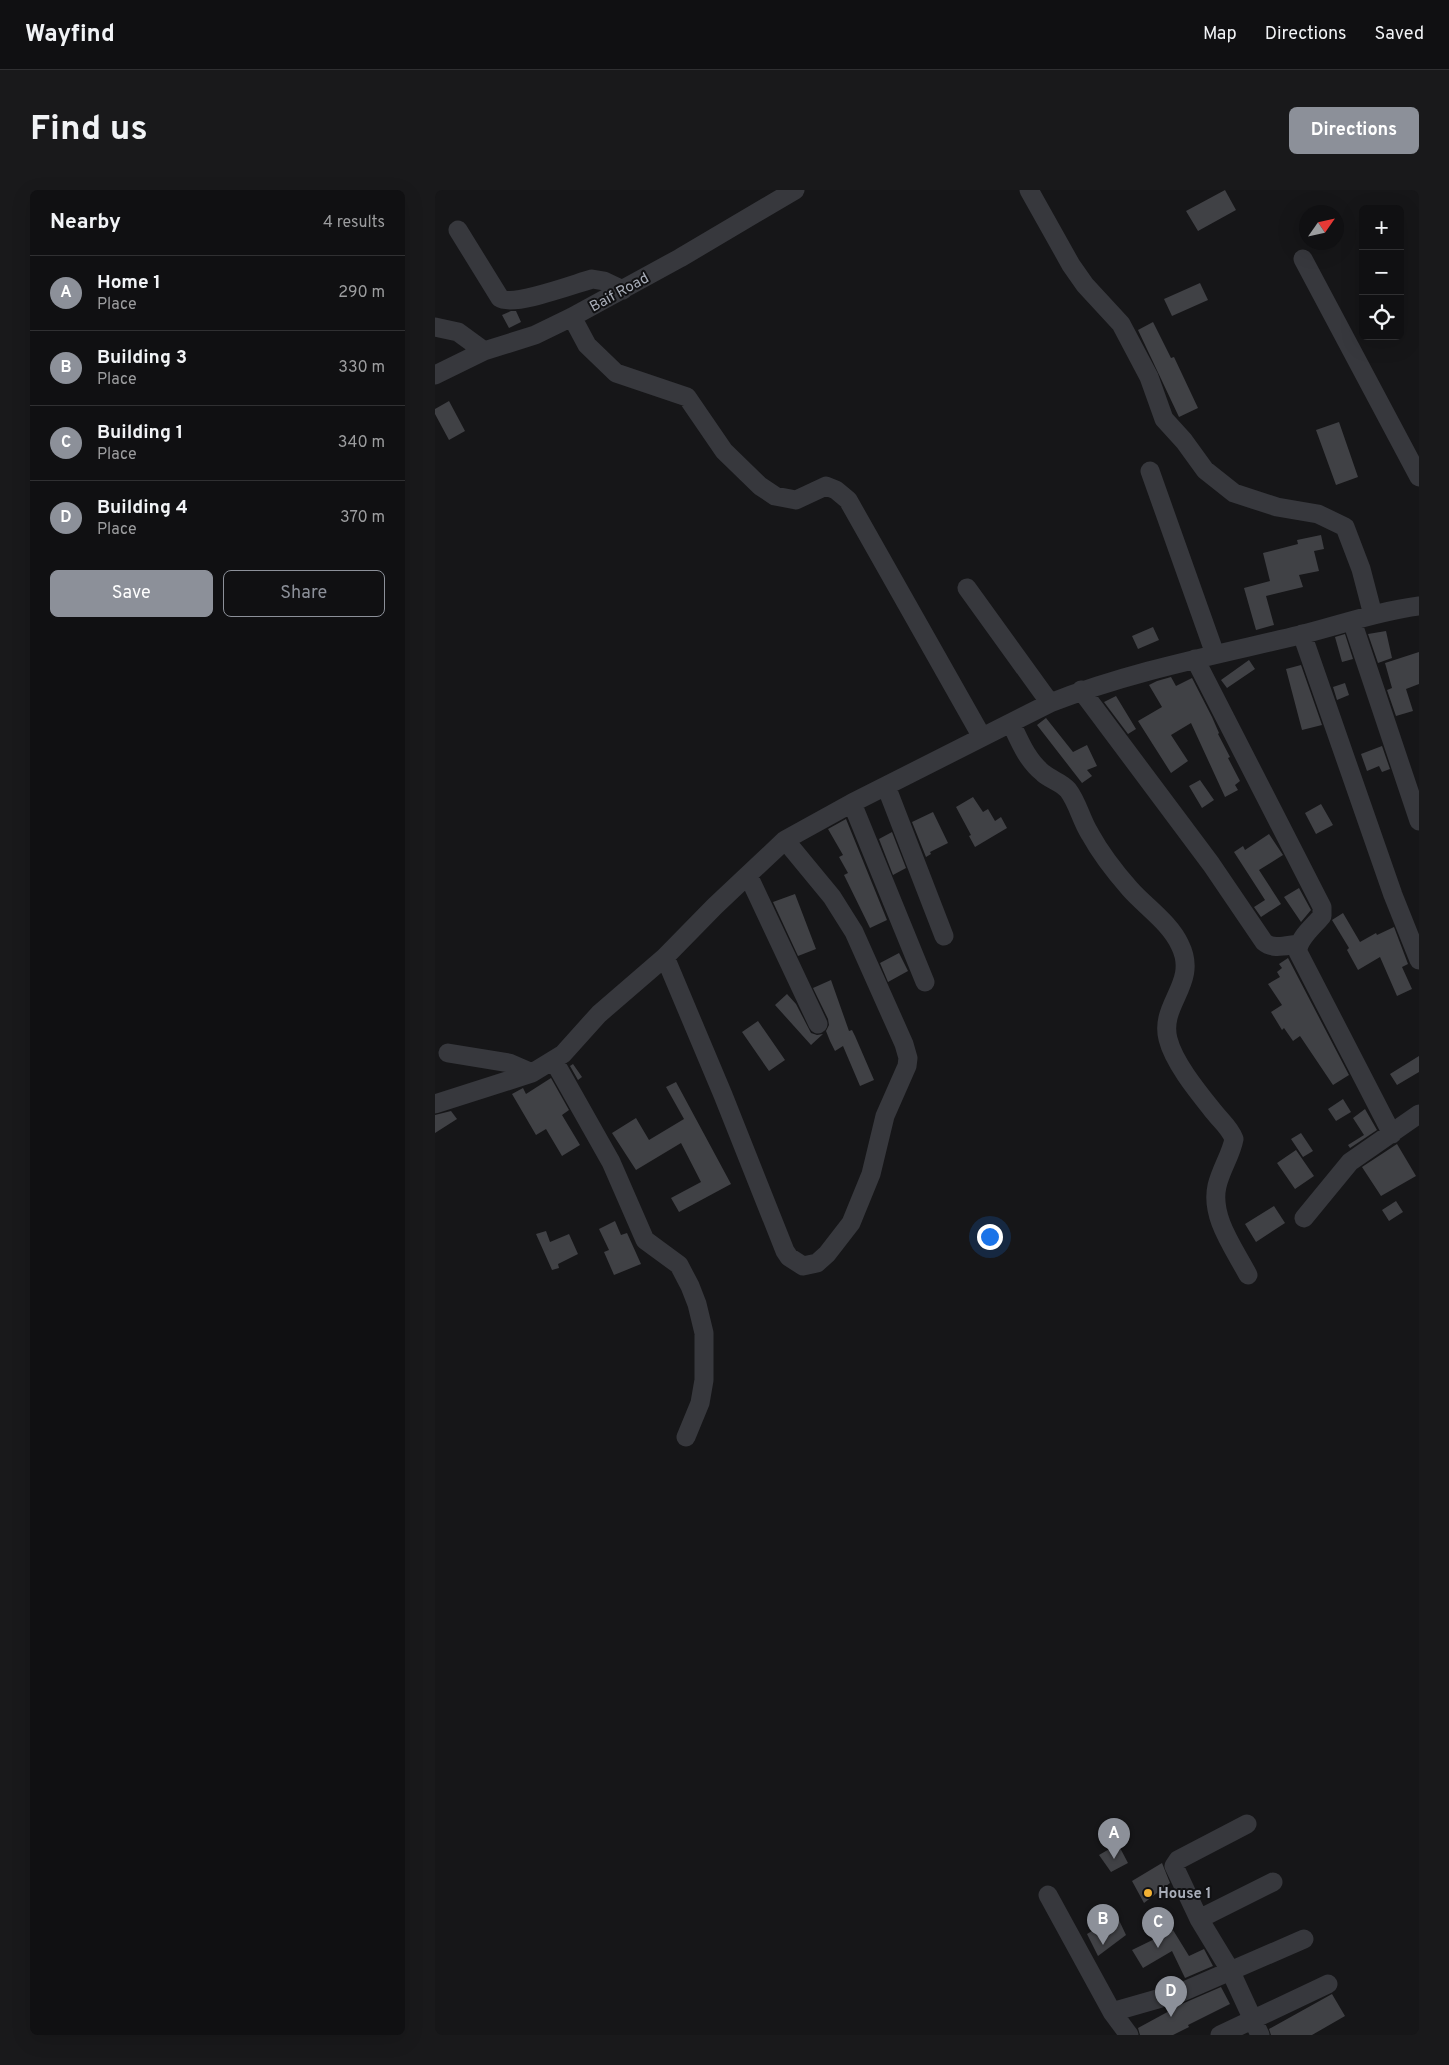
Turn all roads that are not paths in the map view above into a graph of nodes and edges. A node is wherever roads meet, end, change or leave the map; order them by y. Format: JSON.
{"nodes":[{"id":1,"x":795,"y":190,"type":"edge"},
{"id":2,"x":1029,"y":190,"type":"edge"},
{"id":3,"x":457,"y":230,"type":"dead end"},
{"id":4,"x":1303,"y":258,"type":"dead end"},
{"id":5,"x":623,"y":290,"type":"junction"},
{"id":6,"x":572,"y":317,"type":"junction"},
{"id":7,"x":435,"y":327,"type":"edge"},
{"id":8,"x":484,"y":351,"type":"junction"},
{"id":9,"x":435,"y":375,"type":"edge"},
{"id":10,"x":1150,"y":471,"type":"dead end"},
{"id":11,"x":1419,"y":477,"type":"edge"},
{"id":12,"x":967,"y":588,"type":"dead end"},
{"id":13,"x":1419,"y":607,"type":"edge"},
{"id":14,"x":1373,"y":615,"type":"junction"},
{"id":15,"x":1352,"y":622,"type":"junction"},
{"id":16,"x":1302,"y":634,"type":"junction"},
{"id":17,"x":1215,"y":654,"type":"junction"},
{"id":18,"x":1195,"y":659,"type":"junction"},
{"id":19,"x":1081,"y":690,"type":"junction"},
{"id":20,"x":1050,"y":703,"type":"junction"},
{"id":21,"x":1011,"y":723,"type":"junction"},
{"id":22,"x":982,"y":737,"type":"junction"},
{"id":23,"x":886,"y":786,"type":"junction"},
{"id":24,"x":852,"y":803,"type":"junction"},
{"id":25,"x":1419,"y":821,"type":"edge"},
{"id":26,"x":785,"y":840,"type":"junction"},
{"id":27,"x":747,"y":875,"type":"junction"},
{"id":28,"x":944,"y":936,"type":"dead end"},
{"id":29,"x":1299,"y":944,"type":"junction"},
{"id":30,"x":665,"y":957,"type":"junction"},
{"id":31,"x":1419,"y":960,"type":"edge"},
{"id":32,"x":925,"y":982,"type":"dead end"},
{"id":33,"x":818,"y":1024,"type":"dead end"},
{"id":34,"x":448,"y":1053,"type":"dead end"},
{"id":35,"x":554,"y":1060,"type":"junction"},
{"id":36,"x":532,"y":1073,"type":"junction"},
{"id":37,"x":435,"y":1104,"type":"edge"},
{"id":38,"x":1419,"y":1114,"type":"edge"},
{"id":39,"x":1392,"y":1134,"type":"junction"},
{"id":40,"x":1304,"y":1218,"type":"dead end"},
{"id":41,"x":1247,"y":1275,"type":"dead end"},
{"id":42,"x":686,"y":1437,"type":"dead end"},
{"id":43,"x":1247,"y":1824,"type":"dead end"},
{"id":44,"x":1273,"y":1882,"type":"dead end"},
{"id":45,"x":1048,"y":1894,"type":"dead end"},
{"id":46,"x":1199,"y":1919,"type":"junction"},
{"id":47,"x":1304,"y":1939,"type":"dead end"},
{"id":48,"x":1230,"y":1970,"type":"junction"},
{"id":49,"x":1328,"y":1984,"type":"dead end"},
{"id":50,"x":1112,"y":2012,"type":"junction"},
{"id":51,"x":1257,"y":2027,"type":"edge"},
{"id":52,"x":1129,"y":2035,"type":"edge"},
{"id":53,"x":1220,"y":2035,"type":"edge"}],
"edges":[{"from":1,"to":5,"type":"street","name":"Baif Road"},
{"from":2,"to":14,"type":"street"},
{"from":3,"to":5,"type":"street"},
{"from":4,"to":11,"type":"street"},
{"from":5,"to":6,"type":"street","name":"Baif Road"},
{"from":6,"to":8,"type":"street","name":"Baif Road"},
{"from":6,"to":22,"type":"street"},
{"from":7,"to":8,"type":"street"},
{"from":8,"to":9,"type":"street","name":"Baif Road"},
{"from":10,"to":17,"type":"street"},
{"from":12,"to":20,"type":"street"},
{"from":13,"to":14,"type":"street"},
{"from":14,"to":15,"type":"street"},
{"from":15,"to":16,"type":"street"},
{"from":15,"to":25,"type":"street"},
{"from":16,"to":17,"type":"street"},
{"from":16,"to":31,"type":"street"},
{"from":17,"to":18,"type":"street"},
{"from":18,"to":19,"type":"street"},
{"from":18,"to":29,"type":"street"},
{"from":19,"to":20,"type":"street"},
{"from":19,"to":29,"type":"street"},
{"from":20,"to":21,"type":"street"},
{"from":21,"to":22,"type":"street"},
{"from":21,"to":41,"type":"street"},
{"from":22,"to":23,"type":"street"},
{"from":23,"to":24,"type":"street"},
{"from":23,"to":28,"type":"street"},
{"from":24,"to":26,"type":"street"},
{"from":24,"to":32,"type":"street"},
{"from":26,"to":27,"type":"street"},
{"from":26,"to":30,"type":"street"},
{"from":27,"to":30,"type":"street"},
{"from":27,"to":33,"type":"street"},
{"from":29,"to":39,"type":"street"},
{"from":30,"to":35,"type":"street"},
{"from":34,"to":36,"type":"street"},
{"from":35,"to":36,"type":"street"},
{"from":35,"to":42,"type":"street"},
{"from":36,"to":37,"type":"street"},
{"from":38,"to":39,"type":"street"},
{"from":39,"to":40,"type":"street"},
{"from":43,"to":46,"type":"street"},
{"from":44,"to":46,"type":"street"},
{"from":45,"to":50,"type":"street"},
{"from":46,"to":48,"type":"street"},
{"from":47,"to":48,"type":"street"},
{"from":48,"to":50,"type":"street"},
{"from":48,"to":51,"type":"street"},
{"from":49,"to":51,"type":"street"},
{"from":50,"to":52,"type":"street"},
{"from":51,"to":53,"type":"street"}]}
